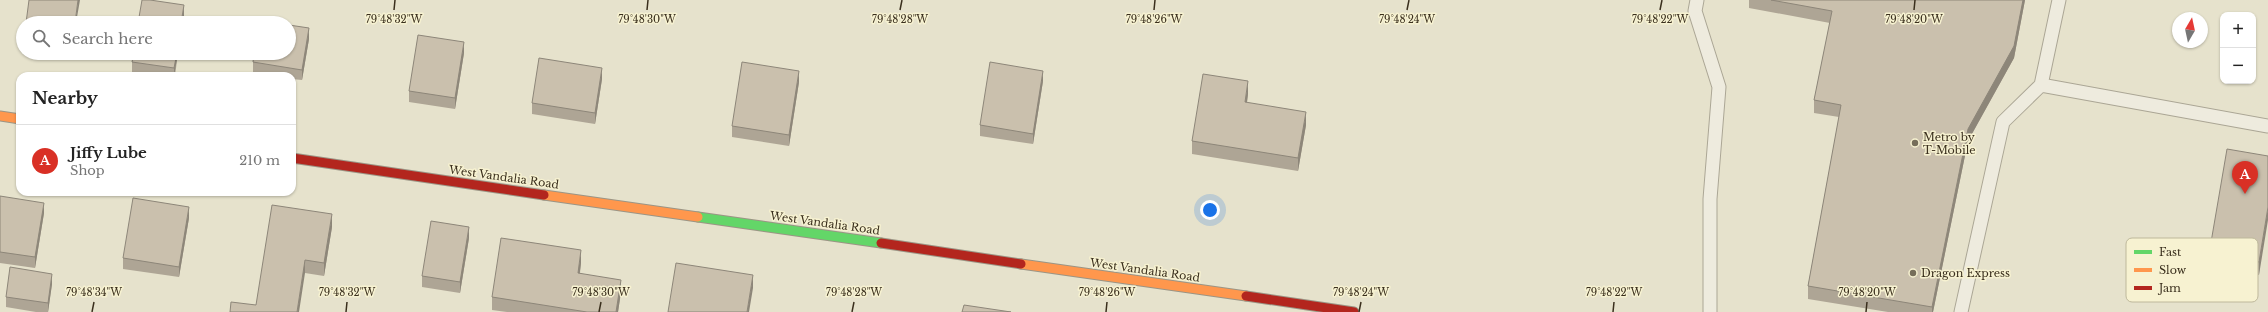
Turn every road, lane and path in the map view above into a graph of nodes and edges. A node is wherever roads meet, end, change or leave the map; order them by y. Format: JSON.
{"nodes":[{"id":1,"x":1697,"y":0,"type":"edge"},
{"id":2,"x":2059,"y":0,"type":"edge"},
{"id":3,"x":2041,"y":85,"type":"junction"},
{"id":4,"x":0,"y":116,"type":"edge"},
{"id":5,"x":16,"y":118,"type":"edge"},
{"id":6,"x":2268,"y":126,"type":"edge"},
{"id":7,"x":296,"y":159,"type":"edge"},
{"id":8,"x":1354,"y":312,"type":"edge"},
{"id":9,"x":1710,"y":312,"type":"edge"},
{"id":10,"x":1961,"y":312,"type":"edge"}],
"edges":[{"from":1,"to":9,"type":"lane"},
{"from":2,"to":3,"type":"lane"},
{"from":3,"to":6,"type":"lane"},
{"from":3,"to":10,"type":"lane"},
{"from":4,"to":5,"type":"main road"},
{"from":7,"to":8,"type":"main road","name":"West Vandalia Road"}]}
